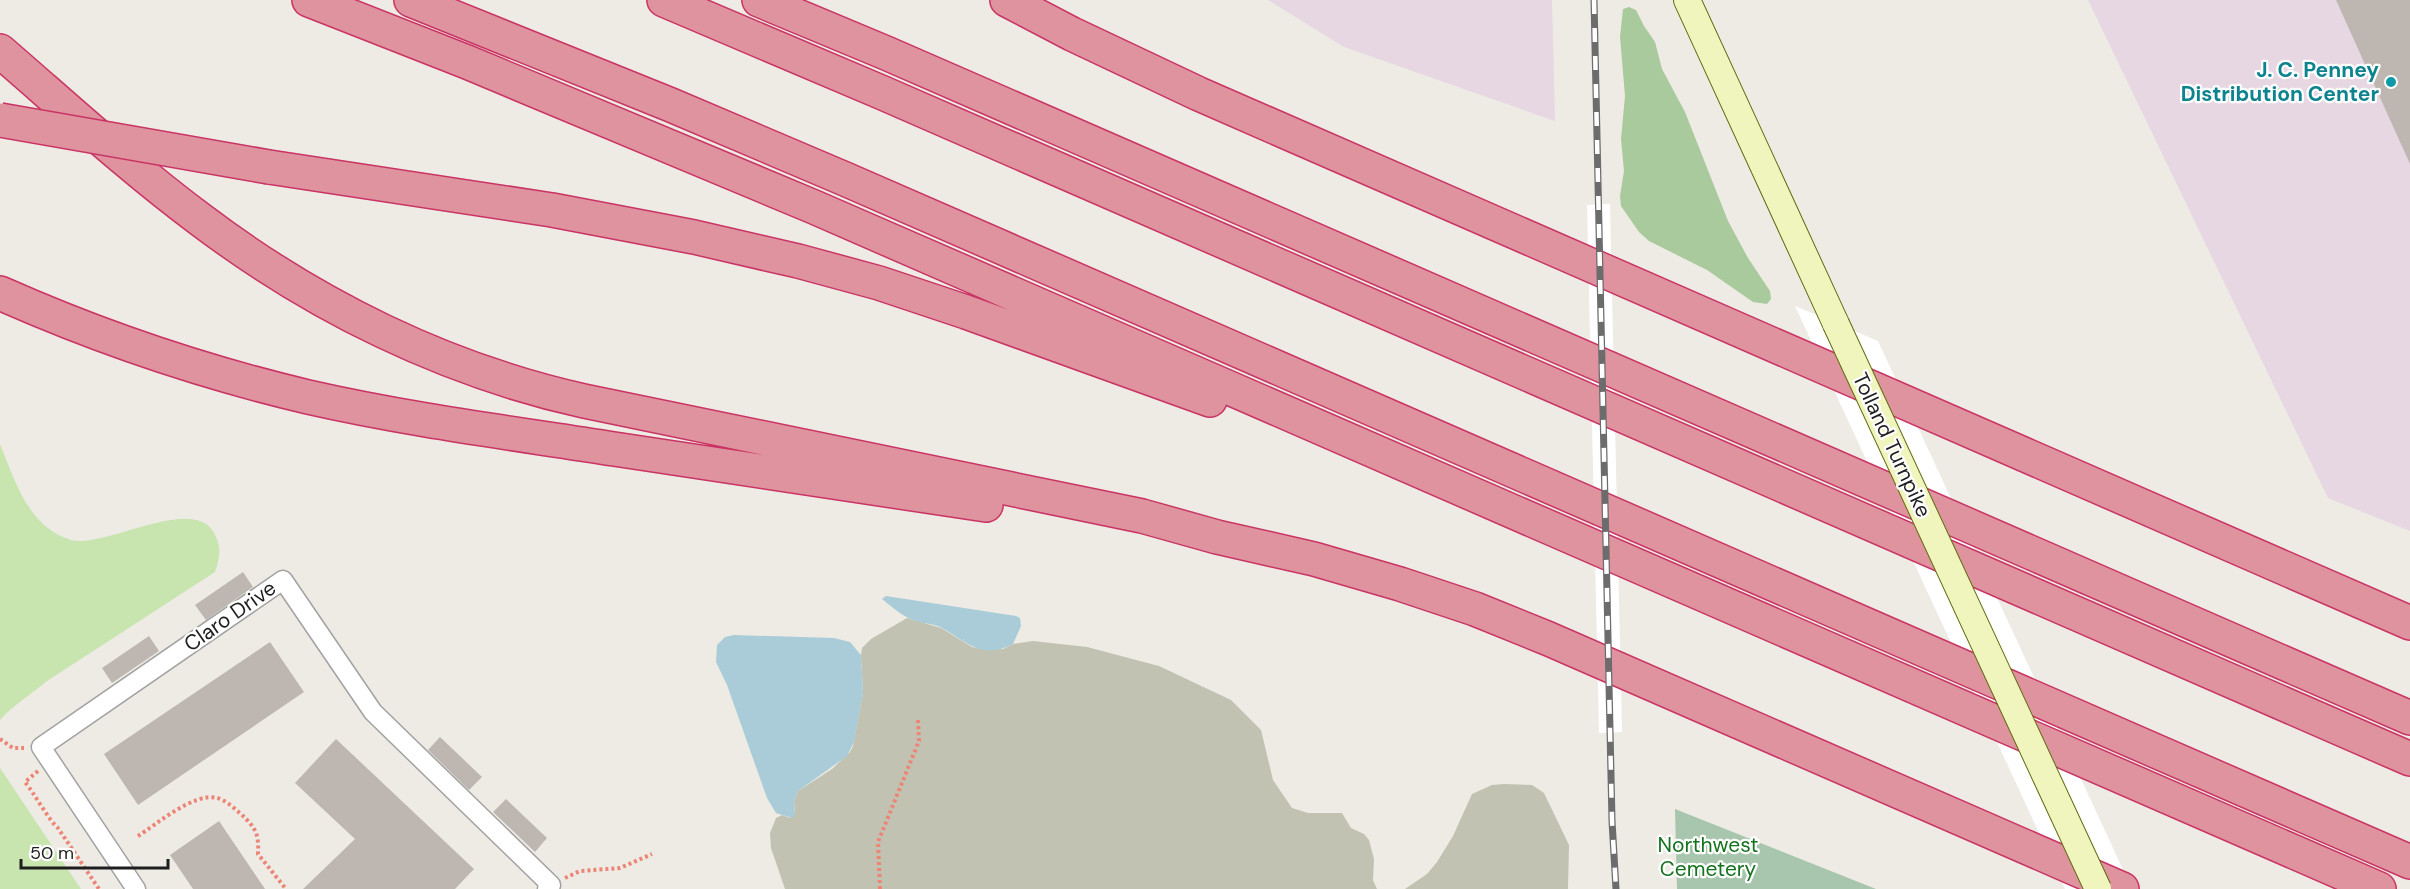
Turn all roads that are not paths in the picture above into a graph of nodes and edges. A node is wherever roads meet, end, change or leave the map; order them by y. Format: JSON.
{"nodes":[{"id":1,"x":309,"y":0,"type":"edge"},
{"id":2,"x":411,"y":0,"type":"edge"},
{"id":3,"x":663,"y":0,"type":"edge"},
{"id":4,"x":759,"y":0,"type":"edge"},
{"id":5,"x":804,"y":0,"type":"edge"},
{"id":6,"x":1007,"y":0,"type":"edge"},
{"id":7,"x":1687,"y":0,"type":"edge"},
{"id":8,"x":844,"y":35,"type":"junction"},
{"id":9,"x":0,"y":51,"type":"edge"},
{"id":10,"x":0,"y":120,"type":"edge"},
{"id":11,"x":0,"y":292,"type":"edge"},
{"id":12,"x":1295,"y":416,"type":"junction"},
{"id":13,"x":1217,"y":537,"type":"junction"},
{"id":14,"x":2410,"y":623,"type":"edge"},
{"id":15,"x":2410,"y":718,"type":"edge"},
{"id":16,"x":2410,"y":759,"type":"edge"},
{"id":17,"x":2410,"y":862,"type":"edge"},
{"id":18,"x":549,"y":887,"type":"edge"},
{"id":19,"x":136,"y":889,"type":"edge"},
{"id":20,"x":2098,"y":889,"type":"edge"},
{"id":21,"x":2122,"y":889,"type":"edge"},
{"id":22,"x":2379,"y":889,"type":"edge"}],
"edges":[{"from":1,"to":12,"type":"highway"},
{"from":2,"to":17,"type":"highway"},
{"from":3,"to":16,"type":"highway"},
{"from":4,"to":8,"type":"highway"},
{"from":5,"to":8,"type":"highway"},
{"from":6,"to":14,"type":"highway"},
{"from":7,"to":20,"type":"main road","name":"Tolland Turnpike","bridge":true},
{"from":8,"to":15,"type":"highway"},
{"from":9,"to":13,"type":"highway"},
{"from":10,"to":12,"type":"highway","bridge":true},
{"from":11,"to":13,"type":"highway"},
{"from":12,"to":22,"type":"highway"},
{"from":13,"to":21,"type":"highway"},
{"from":18,"to":19,"type":"street","name":"Claro Drive"}]}
